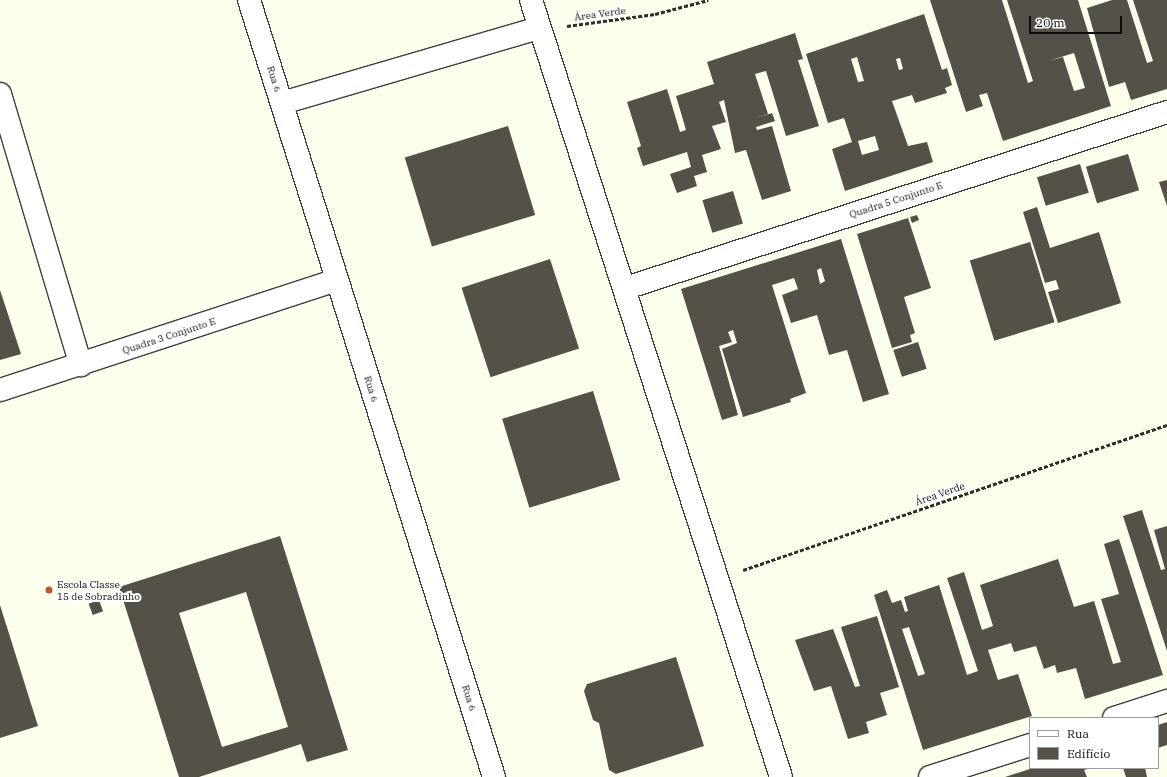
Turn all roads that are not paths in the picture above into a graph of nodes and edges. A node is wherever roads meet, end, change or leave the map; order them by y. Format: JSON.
{"nodes":[{"id":1,"x":249,"y":0,"type":"edge"},
{"id":2,"x":531,"y":0,"type":"edge"},
{"id":3,"x":539,"y":28,"type":"junction"},
{"id":4,"x":0,"y":94,"type":"edge"},
{"id":5,"x":282,"y":103,"type":"junction"},
{"id":6,"x":1167,"y":112,"type":"edge"},
{"id":7,"x":337,"y":280,"type":"junction"},
{"id":8,"x":626,"y":288,"type":"junction"},
{"id":9,"x":81,"y":365,"type":"junction"},
{"id":10,"x":0,"y":390,"type":"edge"},
{"id":11,"x":1167,"y":701,"type":"edge"},
{"id":12,"x":1117,"y":717,"type":"edge"},
{"id":13,"x":1029,"y":745,"type":"edge"},
{"id":14,"x":494,"y":777,"type":"edge"},
{"id":15,"x":781,"y":777,"type":"edge"},
{"id":16,"x":930,"y":777,"type":"edge"}],
"edges":[{"from":1,"to":5,"type":"street","name":"Rua 6"},
{"from":2,"to":3,"type":"street"},
{"from":3,"to":5,"type":"street"},
{"from":3,"to":8,"type":"street"},
{"from":4,"to":9,"type":"street"},
{"from":5,"to":7,"type":"street","name":"Rua 6"},
{"from":6,"to":8,"type":"street","name":"Quadra 5 Conjunto E"},
{"from":7,"to":9,"type":"street","name":"Quadra 3 Conjunto E"},
{"from":7,"to":14,"type":"street","name":"Rua 6"},
{"from":8,"to":15,"type":"street"},
{"from":9,"to":10,"type":"street","name":"Quadra 3 Conjunto E"},
{"from":11,"to":12,"type":"street"},
{"from":13,"to":16,"type":"street"}]}
